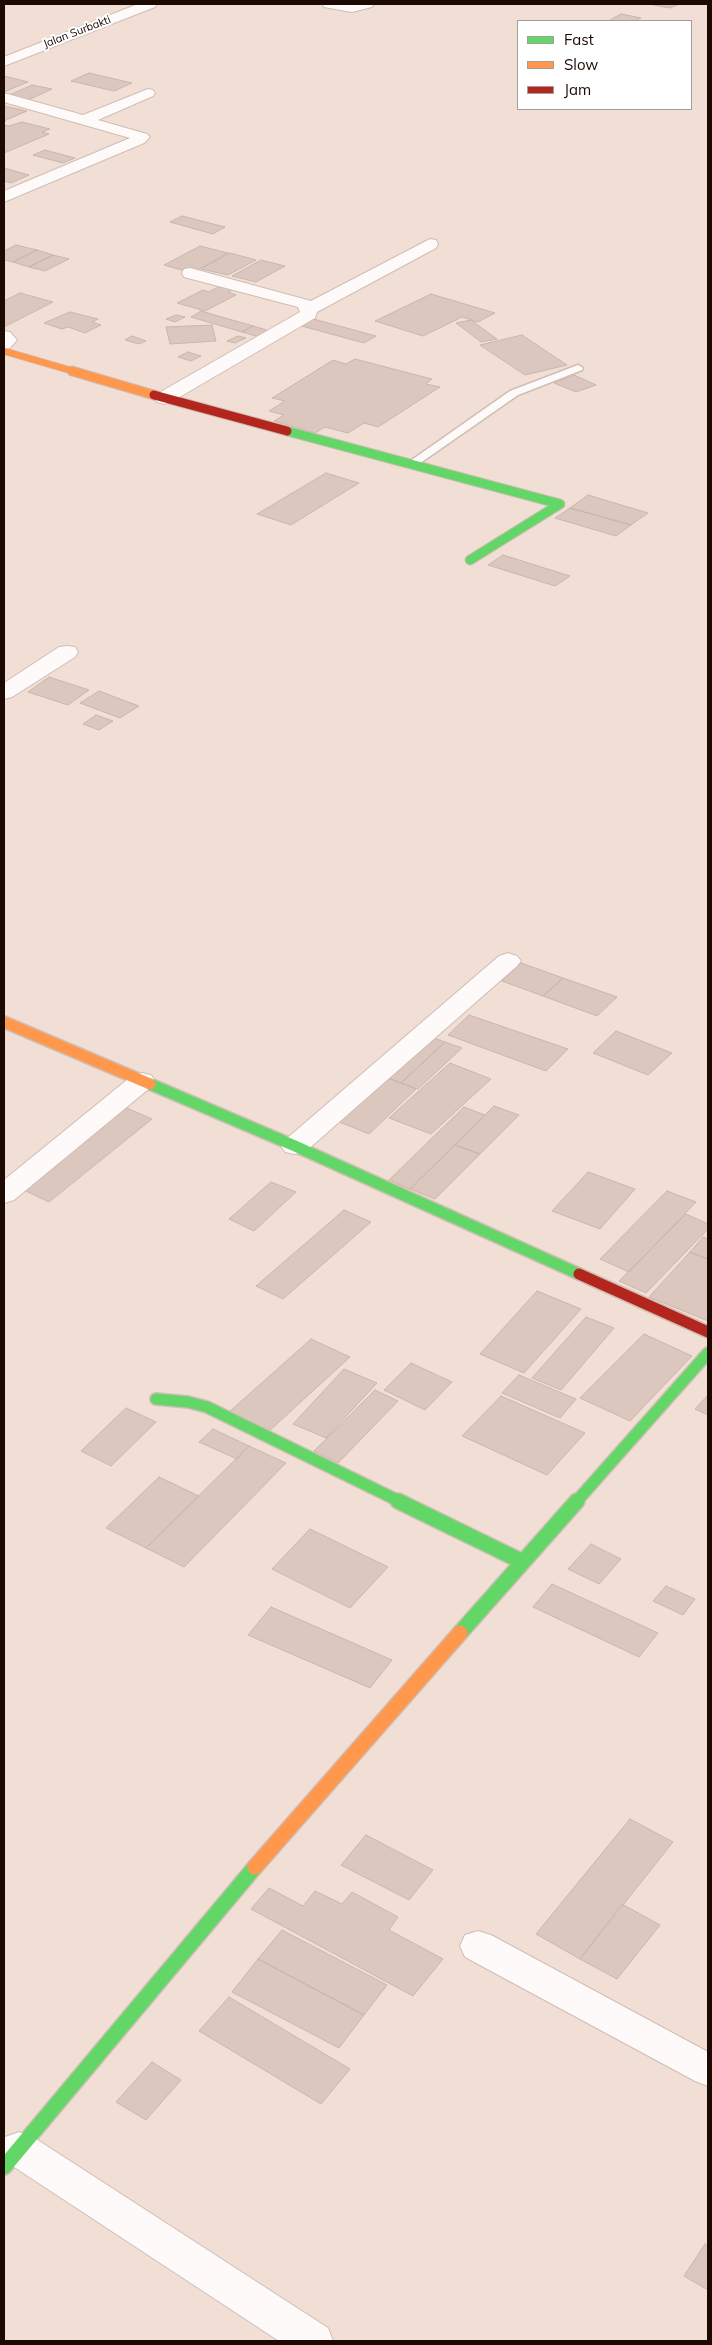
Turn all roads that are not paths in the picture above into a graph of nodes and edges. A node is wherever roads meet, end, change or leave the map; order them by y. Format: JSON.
{"nodes":[{"id":1,"x":150,"y":4,"type":"edge"},
{"id":2,"x":329,"y":4,"type":"edge"},
{"id":3,"x":367,"y":4,"type":"edge"},
{"id":4,"x":4,"y":62,"type":"edge"},
{"id":5,"x":148,"y":93,"type":"dead end"},
{"id":6,"x":4,"y":97,"type":"edge"},
{"id":7,"x":84,"y":120,"type":"junction"},
{"id":8,"x":4,"y":197,"type":"edge"},
{"id":9,"x":430,"y":244,"type":"dead end"},
{"id":10,"x":190,"y":273,"type":"dead end"},
{"id":11,"x":308,"y":309,"type":"junction"},
{"id":12,"x":4,"y":336,"type":"edge"},
{"id":13,"x":4,"y":344,"type":"edge"},
{"id":14,"x":4,"y":351,"type":"edge"},
{"id":15,"x":578,"y":368,"type":"dead end"},
{"id":16,"x":164,"y":398,"type":"junction"},
{"id":17,"x":412,"y":464,"type":"junction"},
{"id":18,"x":470,"y":560,"type":"dead end"},
{"id":19,"x":67,"y":652,"type":"dead end"},
{"id":20,"x":4,"y":692,"type":"edge"},
{"id":21,"x":508,"y":961,"type":"dead end"},
{"id":22,"x":4,"y":1022,"type":"edge"},
{"id":23,"x":142,"y":1081,"type":"junction"},
{"id":24,"x":295,"y":1146,"type":"junction"},
{"id":25,"x":4,"y":1194,"type":"edge"},
{"id":26,"x":708,"y":1332,"type":"edge"},
{"id":27,"x":708,"y":1353,"type":"edge"},
{"id":28,"x":156,"y":1399,"type":"dead end"},
{"id":29,"x":523,"y":1562,"type":"junction"},
{"id":30,"x":478,"y":1946,"type":"dead end"},
{"id":31,"x":708,"y":2070,"type":"edge"},
{"id":32,"x":11,"y":2158,"type":"edge"},
{"id":33,"x":313,"y":2341,"type":"edge"}],
"edges":[{"from":1,"to":4,"type":"street","name":"Jalan Surbakti"},
{"from":2,"to":3,"type":"street"},
{"from":5,"to":7,"type":"street"},
{"from":6,"to":7,"type":"street"},
{"from":7,"to":8,"type":"street"},
{"from":9,"to":11,"type":"street"},
{"from":10,"to":11,"type":"street"},
{"from":11,"to":16,"type":"street"},
{"from":12,"to":13,"type":"street"},
{"from":14,"to":16,"type":"street"},
{"from":15,"to":17,"type":"lane"},
{"from":16,"to":17,"type":"street"},
{"from":17,"to":18,"type":"street"},
{"from":19,"to":20,"type":"street"},
{"from":21,"to":24,"type":"street"},
{"from":22,"to":23,"type":"street"},
{"from":23,"to":24,"type":"street"},
{"from":23,"to":25,"type":"street"},
{"from":24,"to":26,"type":"street"},
{"from":27,"to":29,"type":"street"},
{"from":28,"to":29,"type":"street"},
{"from":29,"to":32,"type":"street"},
{"from":30,"to":31,"type":"street"},
{"from":32,"to":33,"type":"street"}]}
